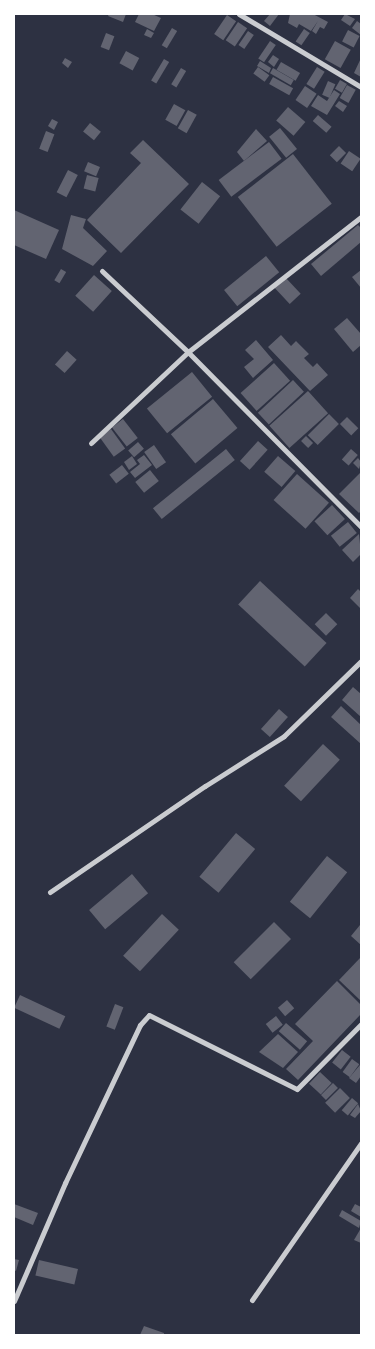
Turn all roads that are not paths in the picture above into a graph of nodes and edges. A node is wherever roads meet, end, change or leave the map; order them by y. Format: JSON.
{"nodes":[{"id":1,"x":239,"y":14,"type":"edge"},
{"id":2,"x":361,"y":87,"type":"edge"},
{"id":3,"x":361,"y":217,"type":"edge"},
{"id":4,"x":102,"y":271,"type":"dead end"},
{"id":5,"x":188,"y":352,"type":"junction"},
{"id":6,"x":91,"y":442,"type":"dead end"},
{"id":7,"x":361,"y":527,"type":"edge"},
{"id":8,"x":361,"y":661,"type":"edge"},
{"id":9,"x":50,"y":892,"type":"dead end"},
{"id":10,"x":361,"y":1024,"type":"edge"},
{"id":11,"x":361,"y":1143,"type":"edge"},
{"id":12,"x":252,"y":1300,"type":"dead end"},
{"id":13,"x":14,"y":1301,"type":"edge"}],
"edges":[{"from":1,"to":2,"type":"street"},
{"from":3,"to":5,"type":"street"},
{"from":4,"to":5,"type":"street"},
{"from":5,"to":6,"type":"street"},
{"from":5,"to":7,"type":"street"},
{"from":8,"to":9,"type":"street"},
{"from":10,"to":13,"type":"street"},
{"from":11,"to":12,"type":"street"}]}
